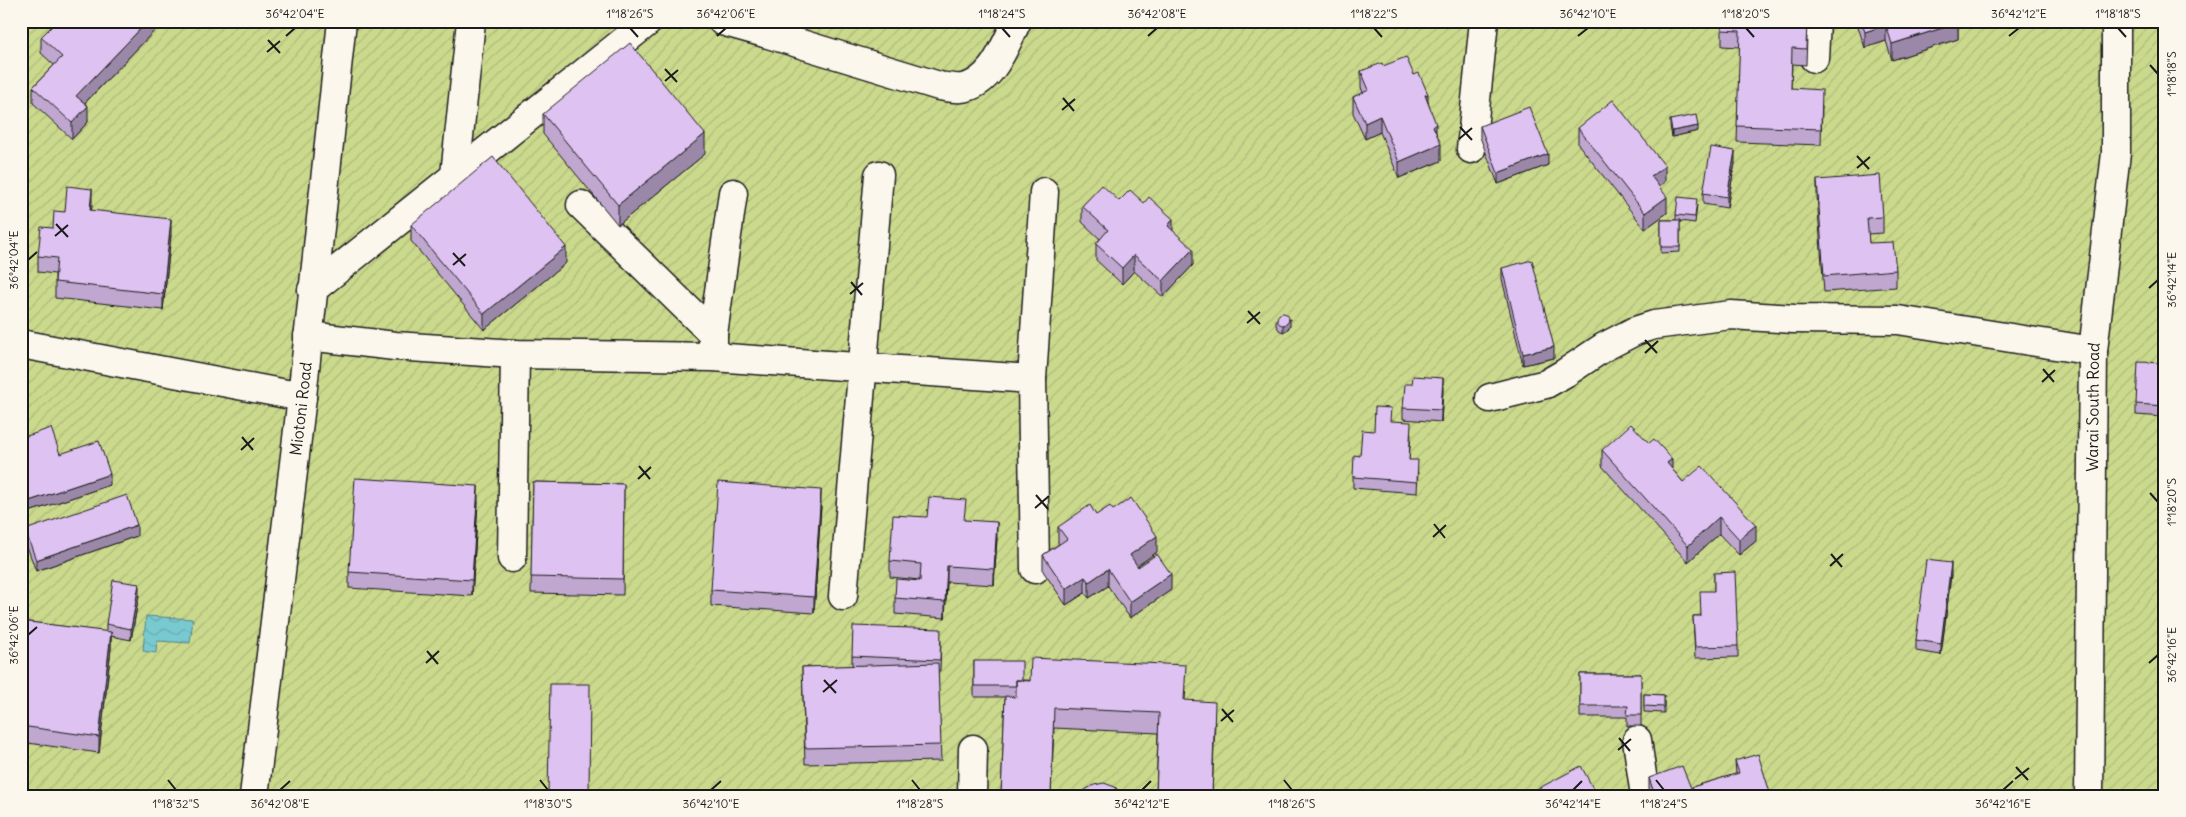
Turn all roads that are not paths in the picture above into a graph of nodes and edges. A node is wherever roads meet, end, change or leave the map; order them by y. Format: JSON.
{"nodes":[{"id":1,"x":342,"y":21,"type":"edge"},
{"id":2,"x":471,"y":21,"type":"edge"},
{"id":3,"x":649,"y":21,"type":"edge"},
{"id":4,"x":722,"y":21,"type":"edge"},
{"id":5,"x":1017,"y":21,"type":"edge"},
{"id":6,"x":1484,"y":21,"type":"edge"},
{"id":7,"x":1816,"y":21,"type":"edge"},
{"id":8,"x":2116,"y":21,"type":"edge"},
{"id":9,"x":766,"y":27,"type":"edge"},
{"id":10,"x":1814,"y":58,"type":"dead end"},
{"id":11,"x":1471,"y":149,"type":"dead end"},
{"id":12,"x":455,"y":175,"type":"junction"},
{"id":13,"x":879,"y":175,"type":"dead end"},
{"id":14,"x":1044,"y":192,"type":"dead end"},
{"id":15,"x":733,"y":193,"type":"dead end"},
{"id":16,"x":581,"y":205,"type":"dead end"},
{"id":17,"x":312,"y":290,"type":"junction"},
{"id":18,"x":308,"y":336,"type":"junction"},
{"id":19,"x":21,"y":344,"type":"edge"},
{"id":20,"x":713,"y":345,"type":"junction"},
{"id":21,"x":2093,"y":351,"type":"junction"},
{"id":22,"x":515,"y":354,"type":"junction"},
{"id":23,"x":862,"y":368,"type":"junction"},
{"id":24,"x":1032,"y":379,"type":"junction"},
{"id":25,"x":302,"y":398,"type":"junction"},
{"id":26,"x":1490,"y":398,"type":"dead end"},
{"id":27,"x":512,"y":558,"type":"dead end"},
{"id":28,"x":1035,"y":569,"type":"dead end"},
{"id":29,"x":843,"y":596,"type":"dead end"},
{"id":30,"x":1637,"y":740,"type":"dead end"},
{"id":31,"x":973,"y":749,"type":"dead end"},
{"id":32,"x":254,"y":796,"type":"edge"},
{"id":33,"x":972,"y":796,"type":"edge"},
{"id":34,"x":1645,"y":796,"type":"edge"},
{"id":35,"x":2089,"y":796,"type":"edge"}],
"edges":[{"from":1,"to":17,"type":"street","name":"Miotoni Road"},
{"from":2,"to":12,"type":"street"},
{"from":3,"to":12,"type":"street"},
{"from":4,"to":9,"type":"street"},
{"from":5,"to":9,"type":"street"},
{"from":6,"to":11,"type":"street"},
{"from":7,"to":10,"type":"street"},
{"from":8,"to":21,"type":"street","name":"Warai South Road"},
{"from":12,"to":17,"type":"street"},
{"from":13,"to":23,"type":"street"},
{"from":14,"to":24,"type":"street"},
{"from":15,"to":20,"type":"street"},
{"from":16,"to":20,"type":"street"},
{"from":17,"to":18,"type":"street","name":"Miotoni Road"},
{"from":18,"to":22,"type":"street"},
{"from":18,"to":25,"type":"street","name":"Miotoni Road"},
{"from":19,"to":25,"type":"street"},
{"from":20,"to":22,"type":"street"},
{"from":20,"to":23,"type":"street"},
{"from":21,"to":26,"type":"street"},
{"from":21,"to":35,"type":"street","name":"Warai South Road"},
{"from":22,"to":27,"type":"street"},
{"from":23,"to":24,"type":"street"},
{"from":23,"to":29,"type":"street"},
{"from":24,"to":28,"type":"street"},
{"from":25,"to":32,"type":"street","name":"Miotoni Road"},
{"from":30,"to":34,"type":"street"},
{"from":31,"to":33,"type":"street"}]}
